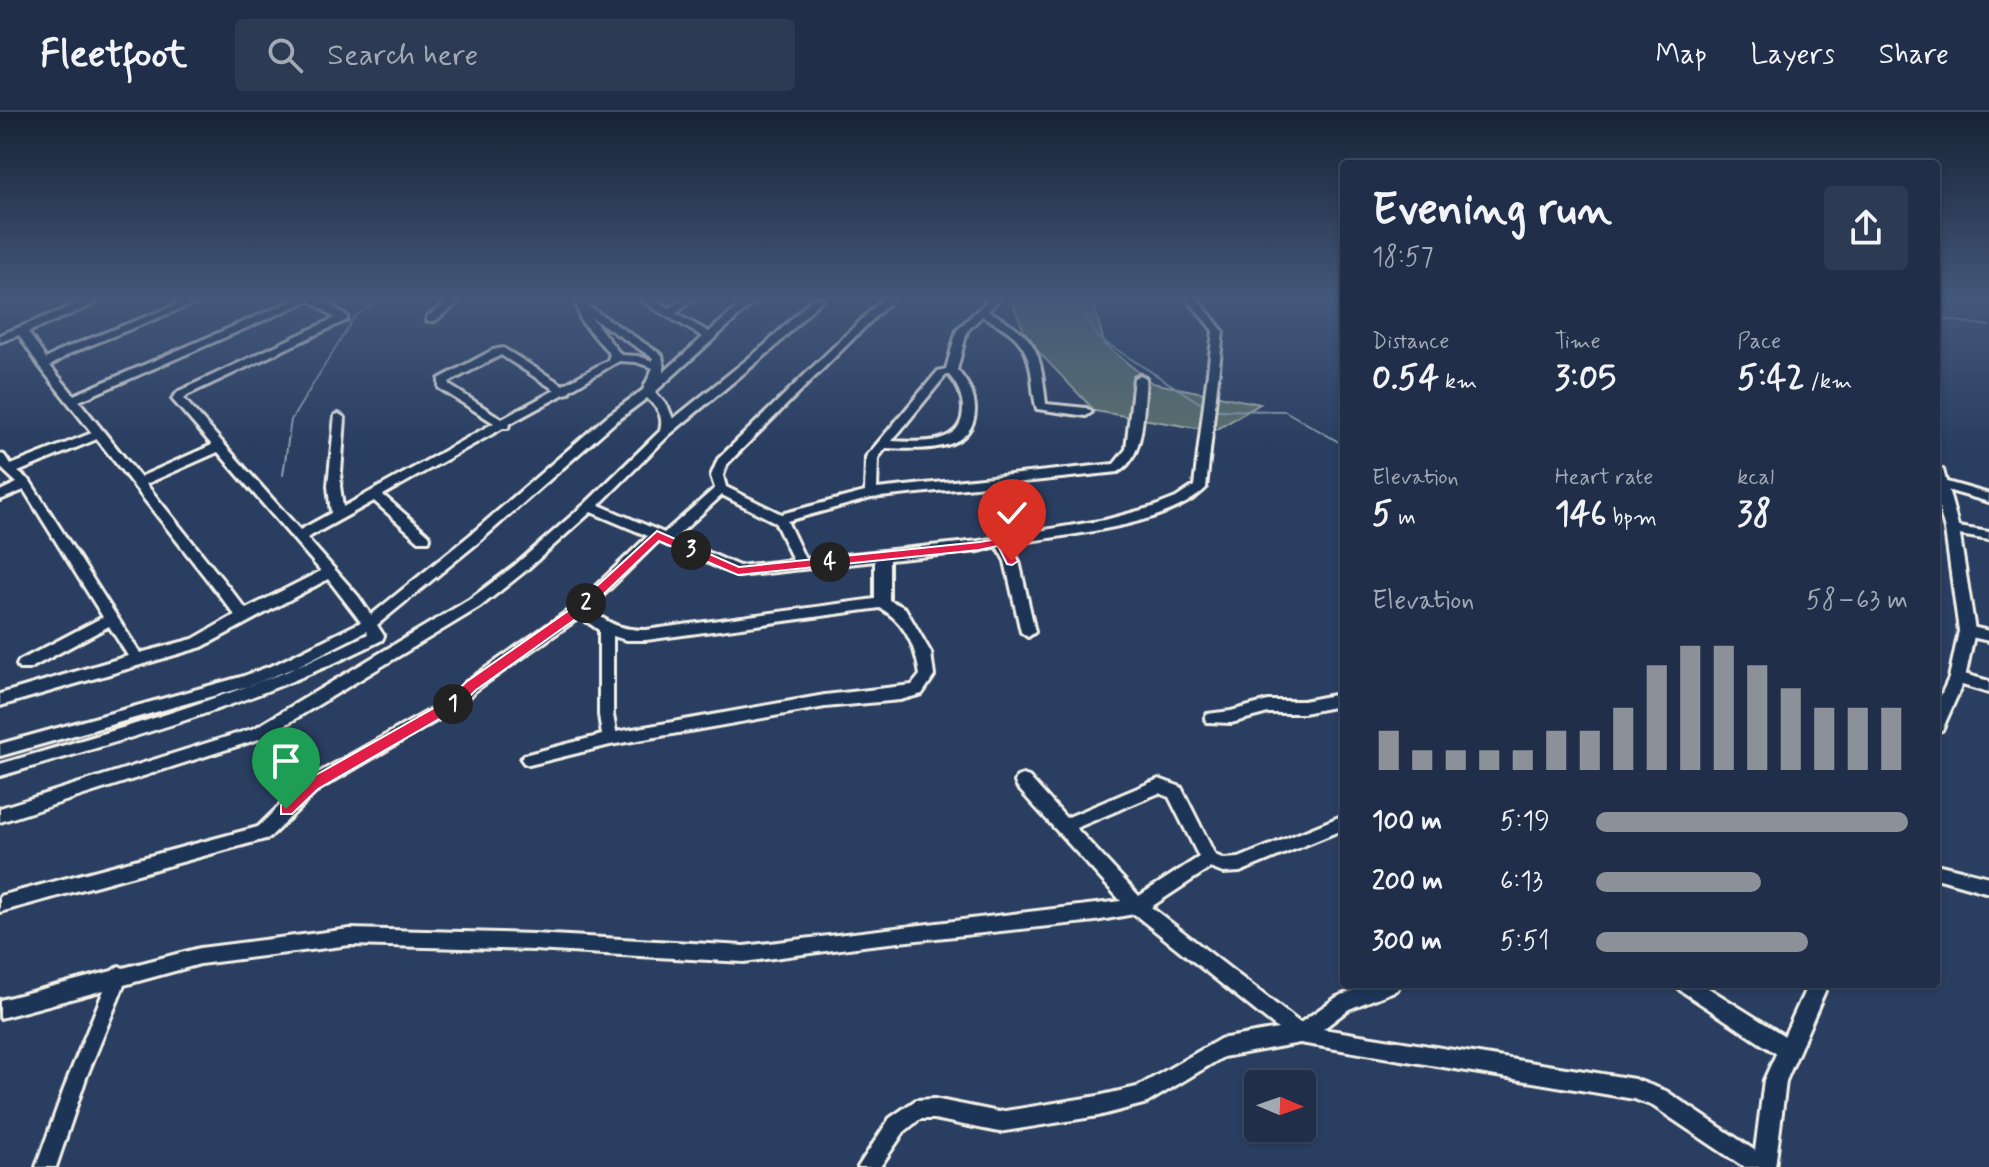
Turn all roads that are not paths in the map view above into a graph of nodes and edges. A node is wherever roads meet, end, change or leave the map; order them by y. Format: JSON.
{"nodes":[{"id":1,"x":33,"y":347,"type":"edge"},
{"id":2,"x":77,"y":347,"type":"edge"},
{"id":3,"x":195,"y":347,"type":"edge"},
{"id":4,"x":281,"y":347,"type":"edge"},
{"id":5,"x":607,"y":347,"type":"edge"},
{"id":6,"x":644,"y":347,"type":"edge"},
{"id":7,"x":698,"y":347,"type":"edge"},
{"id":8,"x":765,"y":347,"type":"edge"},
{"id":9,"x":839,"y":347,"type":"edge"},
{"id":10,"x":957,"y":347,"type":"edge"},
{"id":11,"x":1031,"y":347,"type":"edge"},
{"id":12,"x":1216,"y":347,"type":"edge"},
{"id":13,"x":616,"y":358,"type":"junction"},
{"id":14,"x":44,"y":365,"type":"junction"},
{"id":15,"x":659,"y":367,"type":"junction"},
{"id":16,"x":951,"y":371,"type":"junction"},
{"id":17,"x":1140,"y":378,"type":"dead end"},
{"id":18,"x":565,"y":391,"type":"junction"},
{"id":19,"x":648,"y":392,"type":"junction"},
{"id":20,"x":72,"y":400,"type":"junction"},
{"id":21,"x":1086,"y":412,"type":"dead end"},
{"id":22,"x":339,"y":418,"type":"dead end"},
{"id":23,"x":504,"y":425,"type":"junction"},
{"id":24,"x":665,"y":432,"type":"junction"},
{"id":25,"x":99,"y":434,"type":"junction"},
{"id":26,"x":881,"y":444,"type":"junction"},
{"id":27,"x":220,"y":446,"type":"junction"},
{"id":28,"x":0,"y":458,"type":"edge"},
{"id":29,"x":9,"y":471,"type":"junction"},
{"id":30,"x":1940,"y":480,"type":"edge"},
{"id":31,"x":138,"y":483,"type":"junction"},
{"id":32,"x":26,"y":484,"type":"junction"},
{"id":33,"x":721,"y":489,"type":"junction"},
{"id":34,"x":1940,"y":489,"type":"edge"},
{"id":35,"x":871,"y":494,"type":"junction"},
{"id":36,"x":375,"y":495,"type":"junction"},
{"id":37,"x":0,"y":496,"type":"edge"},
{"id":38,"x":1989,"y":498,"type":"edge"},
{"id":39,"x":590,"y":506,"type":"junction"},
{"id":40,"x":338,"y":515,"type":"junction"},
{"id":41,"x":780,"y":519,"type":"junction"},
{"id":42,"x":1952,"y":530,"type":"junction"},
{"id":43,"x":300,"y":536,"type":"junction"},
{"id":44,"x":1989,"y":536,"type":"edge"},
{"id":45,"x":661,"y":537,"type":"junction"},
{"id":46,"x":424,"y":538,"type":"dead end"},
{"id":47,"x":1001,"y":541,"type":"junction"},
{"id":48,"x":882,"y":557,"type":"junction"},
{"id":49,"x":801,"y":564,"type":"junction"},
{"id":50,"x":330,"y":572,"type":"junction"},
{"id":51,"x":882,"y":603,"type":"junction"},
{"id":52,"x":580,"y":610,"type":"junction"},
{"id":53,"x":244,"y":616,"type":"junction"},
{"id":54,"x":110,"y":619,"type":"junction"},
{"id":55,"x":606,"y":628,"type":"junction"},
{"id":56,"x":373,"y":630,"type":"junction"},
{"id":57,"x":1967,"y":631,"type":"junction"},
{"id":58,"x":1028,"y":632,"type":"dead end"},
{"id":59,"x":1989,"y":636,"type":"edge"},
{"id":60,"x":137,"y":659,"type":"junction"},
{"id":61,"x":24,"y":665,"type":"dead end"},
{"id":62,"x":1957,"y":678,"type":"junction"},
{"id":63,"x":1989,"y":687,"type":"edge"},
{"id":64,"x":0,"y":700,"type":"edge"},
{"id":65,"x":1340,"y":700,"type":"edge"},
{"id":66,"x":1940,"y":716,"type":"edge"},
{"id":67,"x":1212,"y":718,"type":"dead end"},
{"id":68,"x":610,"y":739,"type":"junction"},
{"id":69,"x":0,"y":750,"type":"edge"},
{"id":70,"x":529,"y":759,"type":"dead end"},
{"id":71,"x":0,"y":770,"type":"edge"},
{"id":72,"x":1023,"y":782,"type":"dead end"},
{"id":73,"x":0,"y":815,"type":"edge"},
{"id":74,"x":1340,"y":824,"type":"edge"},
{"id":75,"x":1066,"y":825,"type":"junction"},
{"id":76,"x":1209,"y":860,"type":"junction"},
{"id":77,"x":1940,"y":872,"type":"edge"},
{"id":78,"x":1989,"y":885,"type":"edge"},
{"id":79,"x":0,"y":904,"type":"edge"},
{"id":80,"x":1137,"y":906,"type":"junction"},
{"id":81,"x":119,"y":975,"type":"junction"},
{"id":82,"x":1381,"y":988,"type":"edge"},
{"id":83,"x":1691,"y":988,"type":"edge"},
{"id":84,"x":1816,"y":988,"type":"edge"},
{"id":85,"x":0,"y":1009,"type":"edge"},
{"id":86,"x":1300,"y":1034,"type":"junction"},
{"id":87,"x":1787,"y":1049,"type":"junction"},
{"id":88,"x":46,"y":1167,"type":"edge"},
{"id":89,"x":868,"y":1167,"type":"edge"},
{"id":90,"x":1763,"y":1167,"type":"edge"}],
"edges":[{"from":1,"to":14,"type":"street"},
{"from":2,"to":14,"type":"street"},
{"from":3,"to":20,"type":"street"},
{"from":4,"to":27,"type":"street"},
{"from":5,"to":13,"type":"street"},
{"from":6,"to":15,"type":"street"},
{"from":7,"to":19,"type":"street"},
{"from":8,"to":24,"type":"street"},
{"from":9,"to":33,"type":"street"},
{"from":10,"to":16,"type":"street"},
{"from":11,"to":21,"type":"street"},
{"from":12,"to":47,"type":"street"},
{"from":13,"to":15,"type":"street"},
{"from":13,"to":18,"type":"street"},
{"from":14,"to":20,"type":"street"},
{"from":15,"to":19,"type":"street"},
{"from":16,"to":26,"type":"street"},
{"from":16,"to":26,"type":"street"},
{"from":17,"to":35,"type":"street"},
{"from":18,"to":23,"type":"street"},
{"from":18,"to":23,"type":"street"},
{"from":19,"to":24,"type":"street"},
{"from":19,"to":56,"type":"street"},
{"from":20,"to":25,"type":"street"},
{"from":22,"to":40,"type":"street"},
{"from":23,"to":36,"type":"street"},
{"from":24,"to":39,"type":"street"},
{"from":25,"to":29,"type":"street"},
{"from":25,"to":31,"type":"street"},
{"from":26,"to":35,"type":"street"},
{"from":27,"to":31,"type":"street"},
{"from":27,"to":43,"type":"street"},
{"from":28,"to":29,"type":"street"},
{"from":29,"to":32,"type":"street"},
{"from":30,"to":38,"type":"street"},
{"from":31,"to":53,"type":"street"},
{"from":32,"to":37,"type":"street"},
{"from":32,"to":54,"type":"street"},
{"from":33,"to":41,"type":"street"},
{"from":33,"to":45,"type":"street"},
{"from":34,"to":42,"type":"main road"},
{"from":35,"to":41,"type":"street"},
{"from":36,"to":40,"type":"street"},
{"from":36,"to":46,"type":"street"},
{"from":39,"to":45,"type":"street"},
{"from":39,"to":73,"type":"street"},
{"from":40,"to":43,"type":"street"},
{"from":41,"to":49,"type":"street"},
{"from":42,"to":44,"type":"street"},
{"from":42,"to":57,"type":"main road"},
{"from":43,"to":50,"type":"street"},
{"from":45,"to":49,"type":"street"},
{"from":45,"to":52,"type":"street"},
{"from":47,"to":48,"type":"street"},
{"from":47,"to":58,"type":"street"},
{"from":48,"to":49,"type":"street"},
{"from":48,"to":51,"type":"street"},
{"from":50,"to":53,"type":"street"},
{"from":50,"to":56,"type":"street"},
{"from":51,"to":55,"type":"street"},
{"from":51,"to":68,"type":"street"},
{"from":52,"to":55,"type":"street"},
{"from":52,"to":79,"type":"street"},
{"from":53,"to":60,"type":"street"},
{"from":54,"to":60,"type":"street"},
{"from":54,"to":61,"type":"street"},
{"from":55,"to":68,"type":"street"},
{"from":56,"to":69,"type":"street"},
{"from":56,"to":71,"type":"street"},
{"from":57,"to":59,"type":"street"},
{"from":57,"to":62,"type":"main road"},
{"from":60,"to":64,"type":"street"},
{"from":62,"to":63,"type":"street"},
{"from":62,"to":66,"type":"main road"},
{"from":65,"to":67,"type":"street"},
{"from":68,"to":70,"type":"street"},
{"from":72,"to":75,"type":"street"},
{"from":74,"to":76,"type":"street"},
{"from":75,"to":76,"type":"street"},
{"from":75,"to":80,"type":"street"},
{"from":76,"to":80,"type":"street"},
{"from":77,"to":78,"type":"street"},
{"from":80,"to":81,"type":"street"},
{"from":80,"to":86,"type":"street"},
{"from":81,"to":85,"type":"street"},
{"from":81,"to":88,"type":"street"},
{"from":82,"to":86,"type":"street"},
{"from":83,"to":87,"type":"street"},
{"from":84,"to":87,"type":"main road"},
{"from":86,"to":89,"type":"street"},
{"from":86,"to":90,"type":"street"},
{"from":87,"to":90,"type":"main road"}]}
